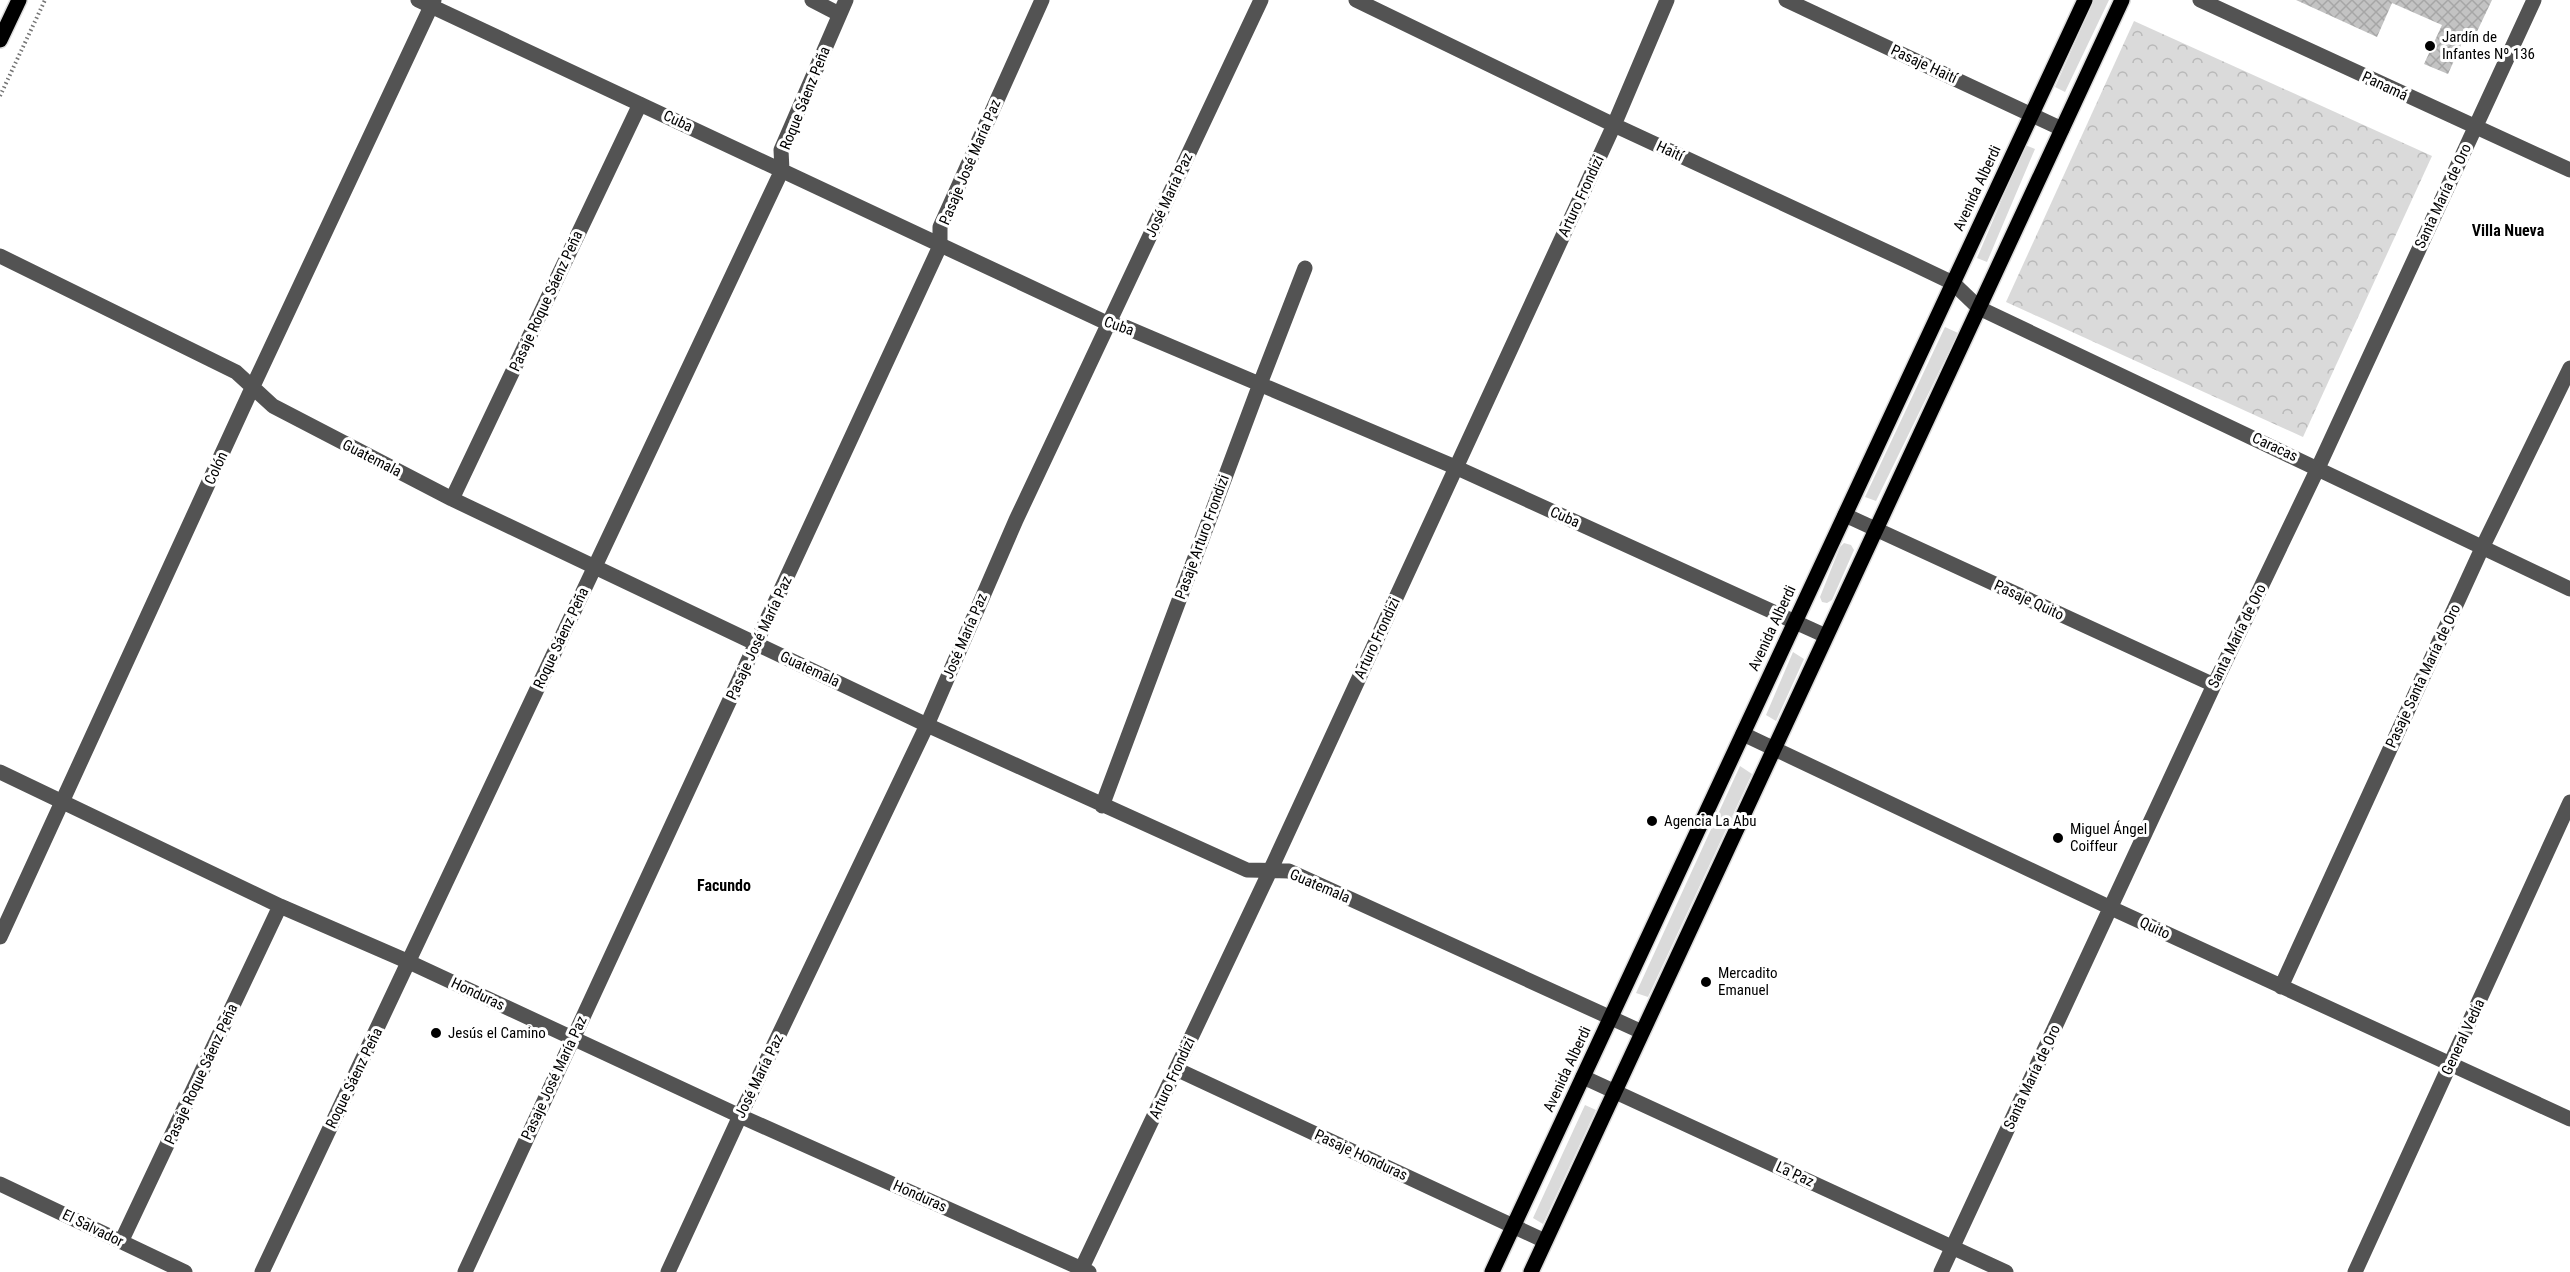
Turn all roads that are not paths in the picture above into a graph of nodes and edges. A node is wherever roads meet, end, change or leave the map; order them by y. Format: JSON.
{"nodes":[{"id":1,"x":19,"y":0,"type":"edge"},
{"id":2,"x":812,"y":0,"type":"edge"},
{"id":3,"x":1042,"y":0,"type":"edge"},
{"id":4,"x":1261,"y":0,"type":"edge"},
{"id":5,"x":1356,"y":0,"type":"edge"},
{"id":6,"x":1667,"y":0,"type":"edge"},
{"id":7,"x":1786,"y":0,"type":"edge"},
{"id":8,"x":2085,"y":0,"type":"edge"},
{"id":9,"x":2122,"y":0,"type":"edge"},
{"id":10,"x":2200,"y":0,"type":"edge"},
{"id":11,"x":2534,"y":0,"type":"edge"},
{"id":12,"x":428,"y":2,"type":"edge"},
{"id":13,"x":843,"y":7,"type":"edge"},
{"id":14,"x":0,"y":40,"type":"edge"},
{"id":15,"x":640,"y":104,"type":"junction"},
{"id":16,"x":2032,"y":114,"type":"junction"},
{"id":17,"x":1614,"y":124,"type":"junction"},
{"id":18,"x":2475,"y":128,"type":"junction"},
{"id":19,"x":2062,"y":129,"type":"junction"},
{"id":20,"x":782,"y":170,"type":"junction"},
{"id":21,"x":2570,"y":171,"type":"edge"},
{"id":22,"x":940,"y":246,"type":"junction"},
{"id":23,"x":0,"y":256,"type":"edge"},
{"id":24,"x":1305,"y":268,"type":"dead end"},
{"id":25,"x":1953,"y":283,"type":"junction"},
{"id":26,"x":1978,"y":308,"type":"junction"},
{"id":27,"x":1109,"y":324,"type":"junction"},
{"id":28,"x":2570,"y":368,"type":"edge"},
{"id":29,"x":1260,"y":384,"type":"junction"},
{"id":30,"x":253,"y":386,"type":"junction"},
{"id":31,"x":1455,"y":467,"type":"junction"},
{"id":32,"x":2318,"y":468,"type":"junction"},
{"id":33,"x":452,"y":500,"type":"junction"},
{"id":34,"x":1845,"y":515,"type":"junction"},
{"id":35,"x":1876,"y":529,"type":"junction"},
{"id":36,"x":2483,"y":546,"type":"junction"},
{"id":37,"x":594,"y":567,"type":"junction"},
{"id":38,"x":2570,"y":589,"type":"edge"},
{"id":39,"x":1795,"y":621,"type":"junction"},
{"id":40,"x":1826,"y":636,"type":"junction"},
{"id":41,"x":756,"y":644,"type":"junction"},
{"id":42,"x":2214,"y":685,"type":"junction"},
{"id":43,"x":927,"y":725,"type":"junction"},
{"id":44,"x":1743,"y":734,"type":"junction"},
{"id":45,"x":1774,"y":748,"type":"junction"},
{"id":46,"x":0,"y":771,"type":"edge"},
{"id":47,"x":64,"y":801,"type":"junction"},
{"id":48,"x":2570,"y":802,"type":"edge"},
{"id":49,"x":1102,"y":806,"type":"junction"},
{"id":50,"x":1270,"y":871,"type":"junction"},
{"id":51,"x":280,"y":906,"type":"junction"},
{"id":52,"x":2111,"y":908,"type":"junction"},
{"id":53,"x":0,"y":937,"type":"edge"},
{"id":54,"x":410,"y":962,"type":"junction"},
{"id":55,"x":2281,"y":987,"type":"junction"},
{"id":56,"x":1610,"y":1018,"type":"junction"},
{"id":57,"x":1642,"y":1032,"type":"junction"},
{"id":58,"x":573,"y":1038,"type":"junction"},
{"id":59,"x":2451,"y":1064,"type":"junction"},
{"id":60,"x":1176,"y":1069,"type":"junction"},
{"id":61,"x":1583,"y":1077,"type":"junction"},
{"id":62,"x":1614,"y":1091,"type":"junction"},
{"id":63,"x":740,"y":1116,"type":"junction"},
{"id":64,"x":2570,"y":1119,"type":"edge"},
{"id":65,"x":0,"y":1184,"type":"edge"},
{"id":66,"x":1514,"y":1226,"type":"junction"},
{"id":67,"x":1545,"y":1241,"type":"junction"},
{"id":68,"x":121,"y":1242,"type":"junction"},
{"id":69,"x":1953,"y":1247,"type":"junction"},
{"id":70,"x":1084,"y":1271,"type":"edge"},
{"id":71,"x":185,"y":1272,"type":"edge"},
{"id":72,"x":262,"y":1272,"type":"edge"},
{"id":73,"x":465,"y":1272,"type":"edge"},
{"id":74,"x":668,"y":1272,"type":"edge"},
{"id":75,"x":1492,"y":1272,"type":"edge"},
{"id":76,"x":1531,"y":1272,"type":"edge"},
{"id":77,"x":1941,"y":1272,"type":"edge"},
{"id":78,"x":2006,"y":1272,"type":"edge"},
{"id":79,"x":2355,"y":1272,"type":"edge"}],
"edges":[{"from":1,"to":14,"type":"main road"},
{"from":2,"to":13,"type":"street"},
{"from":3,"to":22,"type":"street","name":"Pasaje José María Paz"},
{"from":4,"to":27,"type":"street","name":"José María Paz"},
{"from":5,"to":17,"type":"street","name":"Haití"},
{"from":6,"to":17,"type":"street","name":"Arturo Frondizi"},
{"from":7,"to":16,"type":"street","name":"Pasaje Haití"},
{"from":8,"to":16,"type":"main road","name":"Avenida Alberdi"},
{"from":9,"to":19,"type":"main road"},
{"from":10,"to":18,"type":"street","name":"Panamá"},
{"from":11,"to":18,"type":"street","name":"Santa María de Oro"},
{"from":12,"to":15,"type":"street","name":"Cuba"},
{"from":12,"to":30,"type":"street","name":"Colón"},
{"from":13,"to":20,"type":"street","name":"Roque Sáenz Peña"},
{"from":15,"to":20,"type":"street","name":"Cuba"},
{"from":15,"to":33,"type":"street","name":"Pasaje Roque Sáenz Peña"},
{"from":16,"to":19,"type":"street","name":"Pasaje Haití"},
{"from":16,"to":25,"type":"main road","name":"Avenida Alberdi"},
{"from":17,"to":25,"type":"street","name":"Haití"},
{"from":17,"to":31,"type":"street","name":"Arturo Frondizi"},
{"from":18,"to":21,"type":"street","name":"Panamá"},
{"from":18,"to":32,"type":"street","name":"Santa María de Oro"},
{"from":19,"to":26,"type":"main road"},
{"from":20,"to":22,"type":"street","name":"Cuba"},
{"from":20,"to":37,"type":"street","name":"Roque Sáenz Peña"},
{"from":22,"to":27,"type":"street","name":"Cuba"},
{"from":22,"to":41,"type":"street","name":"Pasaje José María Paz"},
{"from":23,"to":30,"type":"street","name":"Guatemala"},
{"from":24,"to":29,"type":"street","name":"Pasaje Arturo Frondizi"},
{"from":25,"to":26,"type":"street","name":"Haití"},
{"from":25,"to":34,"type":"main road","name":"Avenida Alberdi"},
{"from":26,"to":32,"type":"street","name":"Caracas"},
{"from":26,"to":35,"type":"main road"},
{"from":27,"to":29,"type":"street","name":"Cuba"},
{"from":27,"to":43,"type":"street","name":"José María Paz"},
{"from":28,"to":36,"type":"street","name":"Pasaje Santa María de Oro"},
{"from":29,"to":31,"type":"street","name":"Cuba"},
{"from":29,"to":49,"type":"street","name":"Pasaje Arturo Frondizi"},
{"from":30,"to":33,"type":"street","name":"Guatemala"},
{"from":30,"to":47,"type":"street","name":"Colón"},
{"from":31,"to":39,"type":"street","name":"Cuba"},
{"from":31,"to":50,"type":"street","name":"Arturo Frondizi"},
{"from":32,"to":36,"type":"street","name":"Caracas"},
{"from":32,"to":42,"type":"street","name":"Santa María de Oro"},
{"from":33,"to":37,"type":"street","name":"Guatemala"},
{"from":34,"to":35,"type":"street","name":"Pasaje Quito"},
{"from":34,"to":39,"type":"main road","name":"Avenida Alberdi"},
{"from":35,"to":40,"type":"main road"},
{"from":35,"to":42,"type":"street","name":"Pasaje Quito"},
{"from":36,"to":38,"type":"street","name":"Caracas"},
{"from":36,"to":55,"type":"street","name":"Pasaje Santa María de Oro"},
{"from":37,"to":41,"type":"street","name":"Guatemala"},
{"from":37,"to":54,"type":"street","name":"Roque Sáenz Peña"},
{"from":39,"to":40,"type":"street","name":"Cuba"},
{"from":39,"to":44,"type":"main road","name":"Avenida Alberdi"},
{"from":40,"to":45,"type":"main road"},
{"from":41,"to":43,"type":"street","name":"Guatemala"},
{"from":41,"to":58,"type":"street","name":"Pasaje José María Paz"},
{"from":42,"to":52,"type":"street","name":"Santa María de Oro"},
{"from":43,"to":49,"type":"street","name":"Guatemala"},
{"from":43,"to":63,"type":"street","name":"José María Paz"},
{"from":44,"to":45,"type":"street","name":"Quito"},
{"from":44,"to":56,"type":"main road","name":"Avenida Alberdi"},
{"from":45,"to":52,"type":"street","name":"Quito"},
{"from":45,"to":57,"type":"main road"},
{"from":46,"to":47,"type":"street","name":"Honduras"},
{"from":47,"to":51,"type":"street","name":"Honduras"},
{"from":47,"to":53,"type":"street","name":"Colón"},
{"from":48,"to":59,"type":"street","name":"General Vedia"},
{"from":49,"to":50,"type":"street","name":"Guatemala"},
{"from":50,"to":56,"type":"street","name":"Guatemala"},
{"from":50,"to":60,"type":"street","name":"Arturo Frondizi"},
{"from":51,"to":54,"type":"street","name":"Honduras"},
{"from":51,"to":68,"type":"street","name":"Pasaje Roque Sáenz Peña"},
{"from":52,"to":55,"type":"street","name":"Quito"},
{"from":52,"to":69,"type":"street","name":"Santa María de Oro"},
{"from":54,"to":58,"type":"street","name":"Honduras"},
{"from":54,"to":72,"type":"street","name":"Roque Sáenz Peña"},
{"from":55,"to":59,"type":"street","name":"Quito"},
{"from":56,"to":57,"type":"street","name":"Guatemala"},
{"from":56,"to":61,"type":"main road","name":"Avenida Alberdi"},
{"from":57,"to":62,"type":"main road"},
{"from":58,"to":63,"type":"street","name":"Honduras"},
{"from":58,"to":73,"type":"street","name":"Pasaje José María Paz"},
{"from":59,"to":64,"type":"street","name":"Quito"},
{"from":59,"to":79,"type":"street","name":"General Vedia"},
{"from":60,"to":66,"type":"street","name":"Pasaje Honduras"},
{"from":60,"to":70,"type":"street","name":"Arturo Frondizi"},
{"from":61,"to":62,"type":"street","name":"La Paz"},
{"from":61,"to":66,"type":"main road","name":"Avenida Alberdi"},
{"from":62,"to":67,"type":"main road"},
{"from":62,"to":69,"type":"street","name":"La Paz"},
{"from":63,"to":70,"type":"street","name":"Honduras"},
{"from":63,"to":74,"type":"street","name":"José María Paz"},
{"from":65,"to":68,"type":"street","name":"El Salvador"},
{"from":66,"to":67,"type":"street","name":"Pasaje Honduras"},
{"from":66,"to":75,"type":"main road","name":"Avenida Alberdi"},
{"from":67,"to":76,"type":"main road"},
{"from":68,"to":71,"type":"street","name":"El Salvador"},
{"from":69,"to":77,"type":"street","name":"Santa María de Oro"},
{"from":69,"to":78,"type":"street","name":"La Paz"}]}
